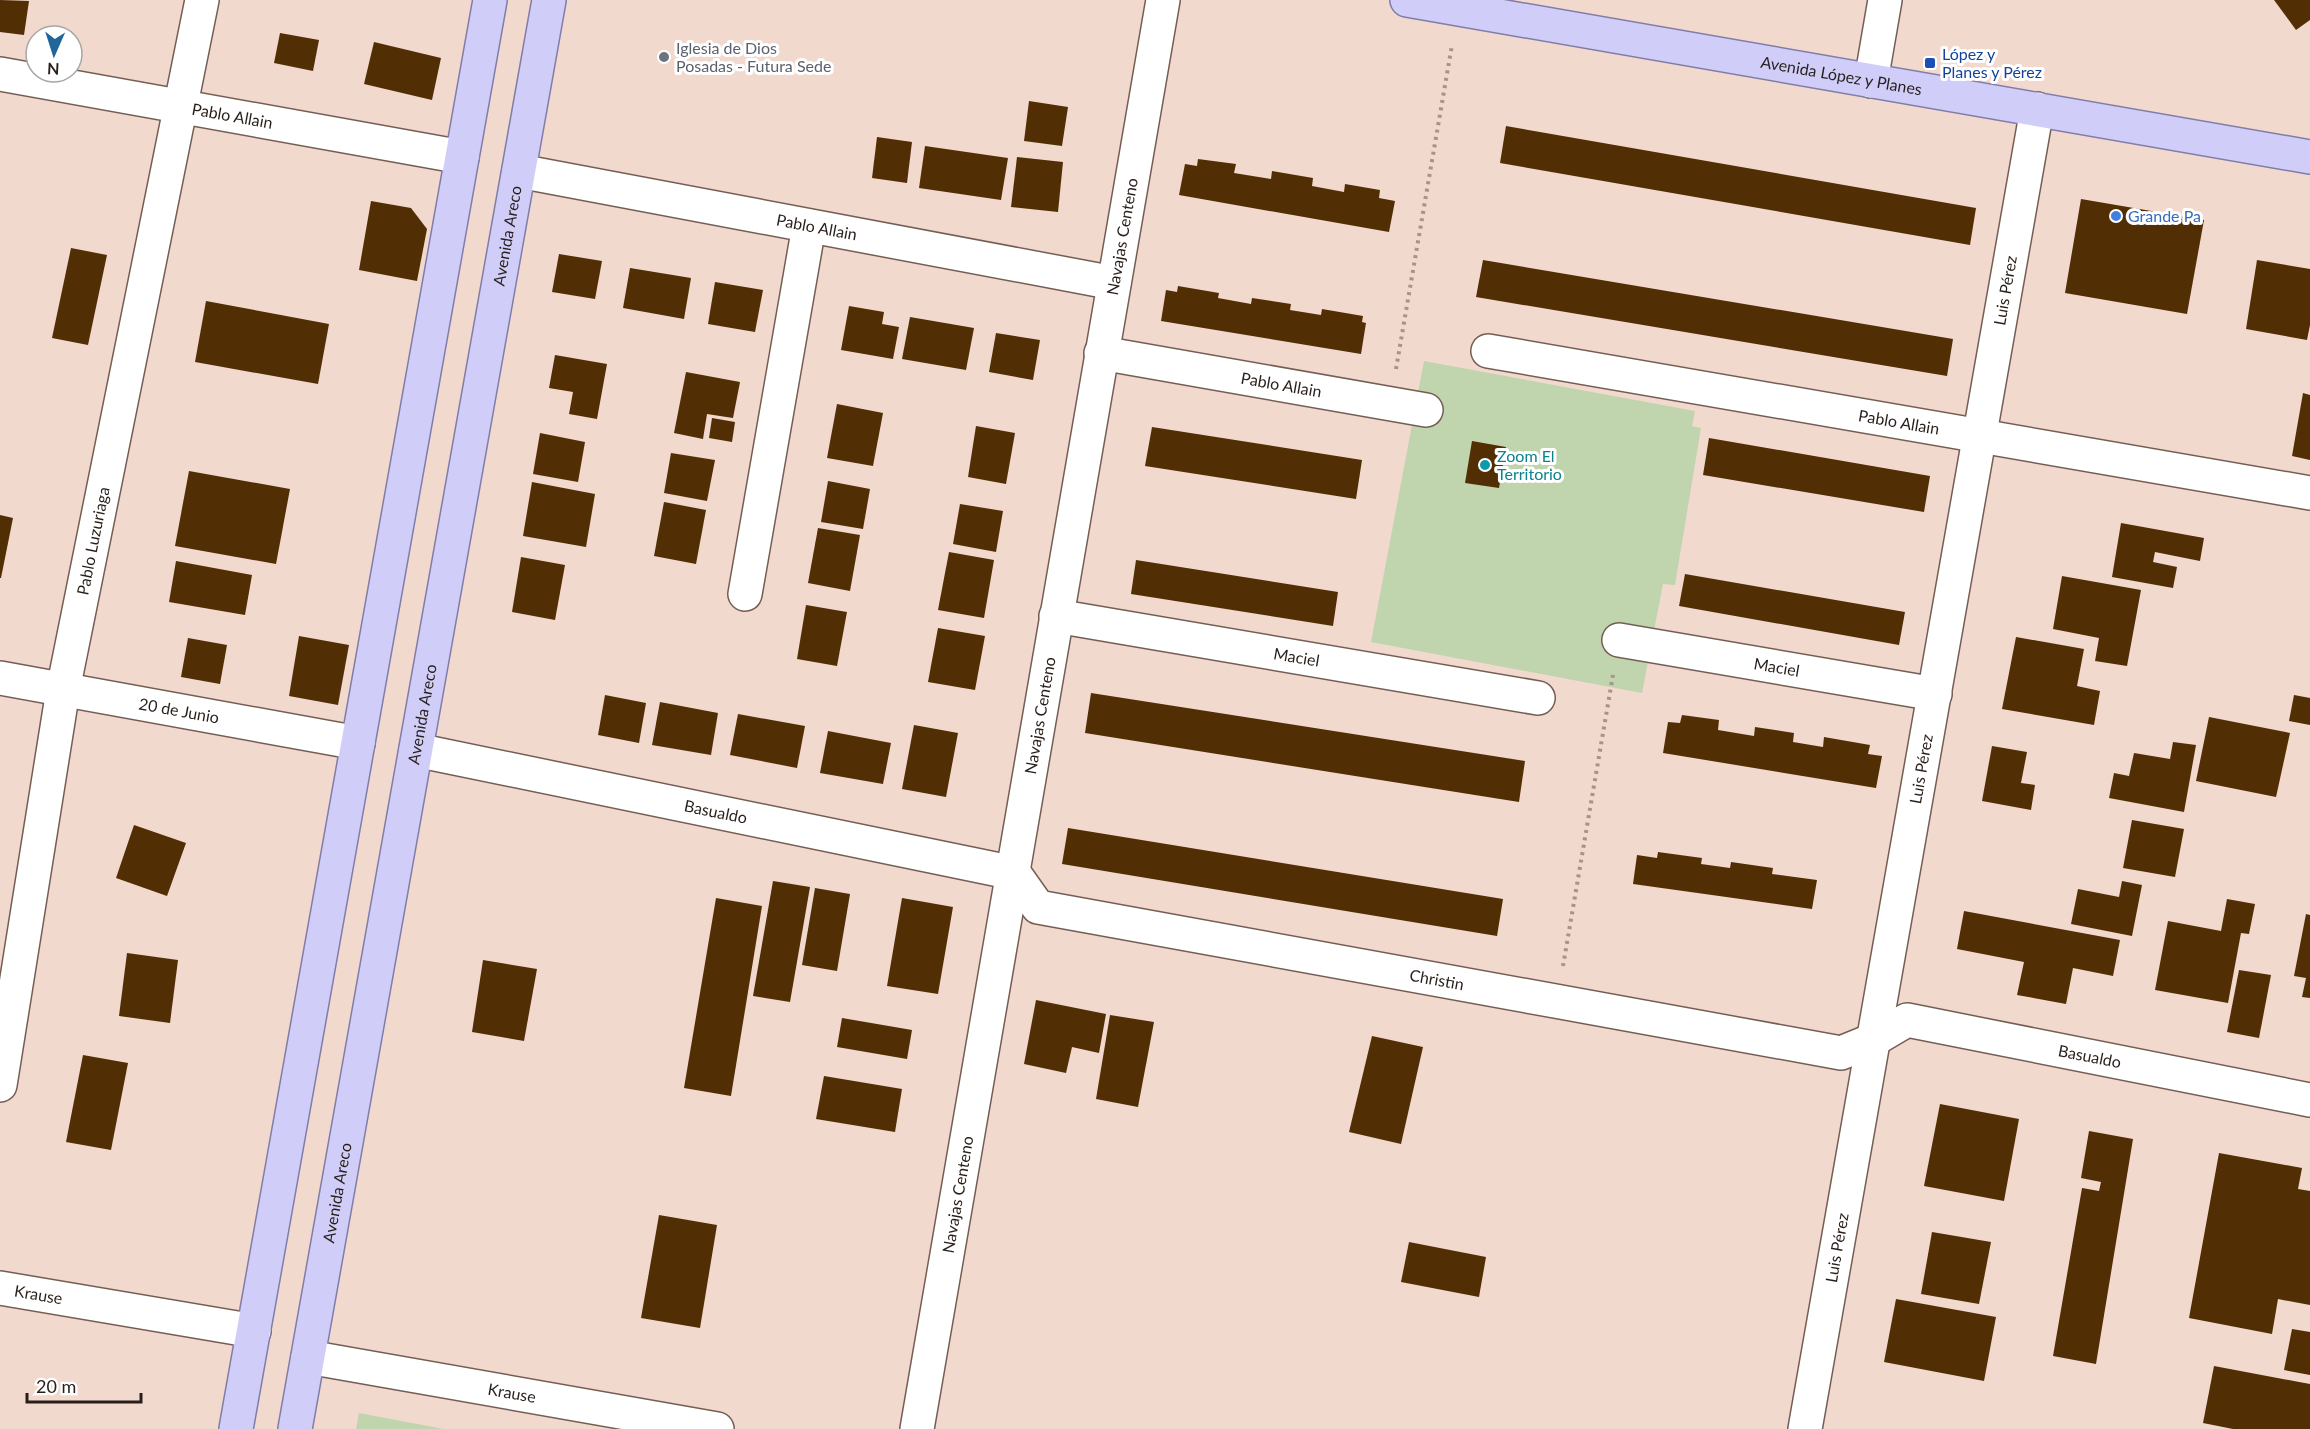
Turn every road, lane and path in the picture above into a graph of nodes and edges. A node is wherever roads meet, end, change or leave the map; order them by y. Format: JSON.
{"nodes":[{"id":1,"x":202,"y":0,"type":"edge"},
{"id":2,"x":490,"y":0,"type":"edge"},
{"id":3,"x":549,"y":0,"type":"edge"},
{"id":4,"x":1162,"y":0,"type":"edge"},
{"id":5,"x":1407,"y":0,"type":"edge"},
{"id":6,"x":1885,"y":0,"type":"edge"},
{"id":7,"x":1458,"y":9,"type":"junction"},
{"id":8,"x":0,"y":74,"type":"edge"},
{"id":9,"x":1871,"y":81,"type":"junction"},
{"id":10,"x":181,"y":106,"type":"junction"},
{"id":11,"x":2037,"y":109,"type":"junction"},
{"id":12,"x":462,"y":157,"type":"junction"},
{"id":13,"x":2310,"y":157,"type":"edge"},
{"id":14,"x":519,"y":171,"type":"junction"},
{"id":15,"x":809,"y":226,"type":"junction"},
{"id":16,"x":1113,"y":283,"type":"junction"},
{"id":17,"x":1488,"y":351,"type":"dead end"},
{"id":18,"x":1101,"y":353,"type":"junction"},
{"id":19,"x":1389,"y":404,"type":"junction"},
{"id":20,"x":1426,"y":410,"type":"dead end"},
{"id":21,"x":1980,"y":436,"type":"junction"},
{"id":22,"x":2310,"y":493,"type":"edge"},
{"id":23,"x":745,"y":594,"type":"dead end"},
{"id":24,"x":1056,"y":616,"type":"junction"},
{"id":25,"x":1619,"y":640,"type":"joint"},
{"id":26,"x":0,"y":678,"type":"edge"},
{"id":27,"x":63,"y":690,"type":"junction"},
{"id":28,"x":1935,"y":694,"type":"junction"},
{"id":29,"x":1538,"y":698,"type":"dead end"},
{"id":30,"x":358,"y":743,"type":"junction"},
{"id":31,"x":416,"y":750,"type":"junction"},
{"id":32,"x":1014,"y":873,"type":"junction"},
{"id":33,"x":1556,"y":1002,"type":"junction"},
{"id":34,"x":1873,"y":1040,"type":"junction"},
{"id":35,"x":0,"y":1085,"type":"edge"},
{"id":36,"x":2310,"y":1100,"type":"edge"},
{"id":37,"x":0,"y":1288,"type":"edge"},
{"id":38,"x":254,"y":1331,"type":"junction"},
{"id":39,"x":308,"y":1357,"type":"junction"},
{"id":40,"x":236,"y":1429,"type":"edge"},
{"id":41,"x":295,"y":1429,"type":"edge"},
{"id":42,"x":717,"y":1429,"type":"edge"},
{"id":43,"x":917,"y":1429,"type":"edge"},
{"id":44,"x":1805,"y":1429,"type":"edge"}],
"edges":[{"from":1,"to":10,"type":"street","name":"Pablo Luzuriaga"},
{"from":2,"to":12,"type":"main road"},
{"from":3,"to":14,"type":"main road","name":"Avenida Areco"},
{"from":4,"to":16,"type":"street","name":"Navajas Centeno"},
{"from":5,"to":7,"type":"main road","name":"Avenida López y Planes"},
{"from":6,"to":9,"type":"street"},
{"from":7,"to":9,"type":"main road","name":"Avenida López y Planes"},
{"from":7,"to":19,"type":"path"},
{"from":8,"to":10,"type":"street","name":"Pablo Allain"},
{"from":9,"to":11,"type":"main road","name":"Avenida López y Planes"},
{"from":10,"to":12,"type":"street","name":"Pablo Allain"},
{"from":10,"to":27,"type":"street","name":"Pablo Luzuriaga"},
{"from":11,"to":13,"type":"main road","name":"Avenida López y Planes"},
{"from":11,"to":21,"type":"street","name":"Luis Pérez"},
{"from":12,"to":30,"type":"main road"},
{"from":14,"to":15,"type":"street","name":"Pablo Allain"},
{"from":14,"to":31,"type":"main road","name":"Avenida Areco"},
{"from":15,"to":16,"type":"street","name":"Pablo Allain"},
{"from":15,"to":23,"type":"street"},
{"from":16,"to":18,"type":"street","name":"Navajas Centeno"},
{"from":17,"to":21,"type":"street","name":"Pablo Allain"},
{"from":18,"to":19,"type":"street","name":"Pablo Allain"},
{"from":18,"to":24,"type":"street","name":"Navajas Centeno"},
{"from":19,"to":20,"type":"street","name":"Pablo Allain"},
{"from":21,"to":22,"type":"street","name":"Pablo Allain"},
{"from":21,"to":28,"type":"street","name":"Luis Pérez"},
{"from":24,"to":29,"type":"street","name":"Maciel"},
{"from":24,"to":32,"type":"street","name":"Navajas Centeno"},
{"from":25,"to":28,"type":"street","name":"Maciel"},
{"from":25,"to":33,"type":"path"},
{"from":26,"to":27,"type":"street","name":"20 de Junio"},
{"from":27,"to":30,"type":"street","name":"20 de Junio"},
{"from":27,"to":35,"type":"street","name":"Pablo Luzuriaga"},
{"from":28,"to":34,"type":"street","name":"Luis Pérez"},
{"from":30,"to":38,"type":"main road"},
{"from":31,"to":32,"type":"street","name":"Basualdo"},
{"from":31,"to":39,"type":"main road","name":"Avenida Areco"},
{"from":32,"to":33,"type":"street","name":"Christin"},
{"from":32,"to":43,"type":"street","name":"Navajas Centeno"},
{"from":33,"to":34,"type":"street","name":"Christin"},
{"from":34,"to":36,"type":"street","name":"Basualdo"},
{"from":34,"to":44,"type":"street","name":"Luis Pérez"},
{"from":37,"to":38,"type":"street","name":"Krause"},
{"from":38,"to":40,"type":"main road"},
{"from":39,"to":41,"type":"main road","name":"Avenida Areco"},
{"from":39,"to":42,"type":"street","name":"Krause"}]}
